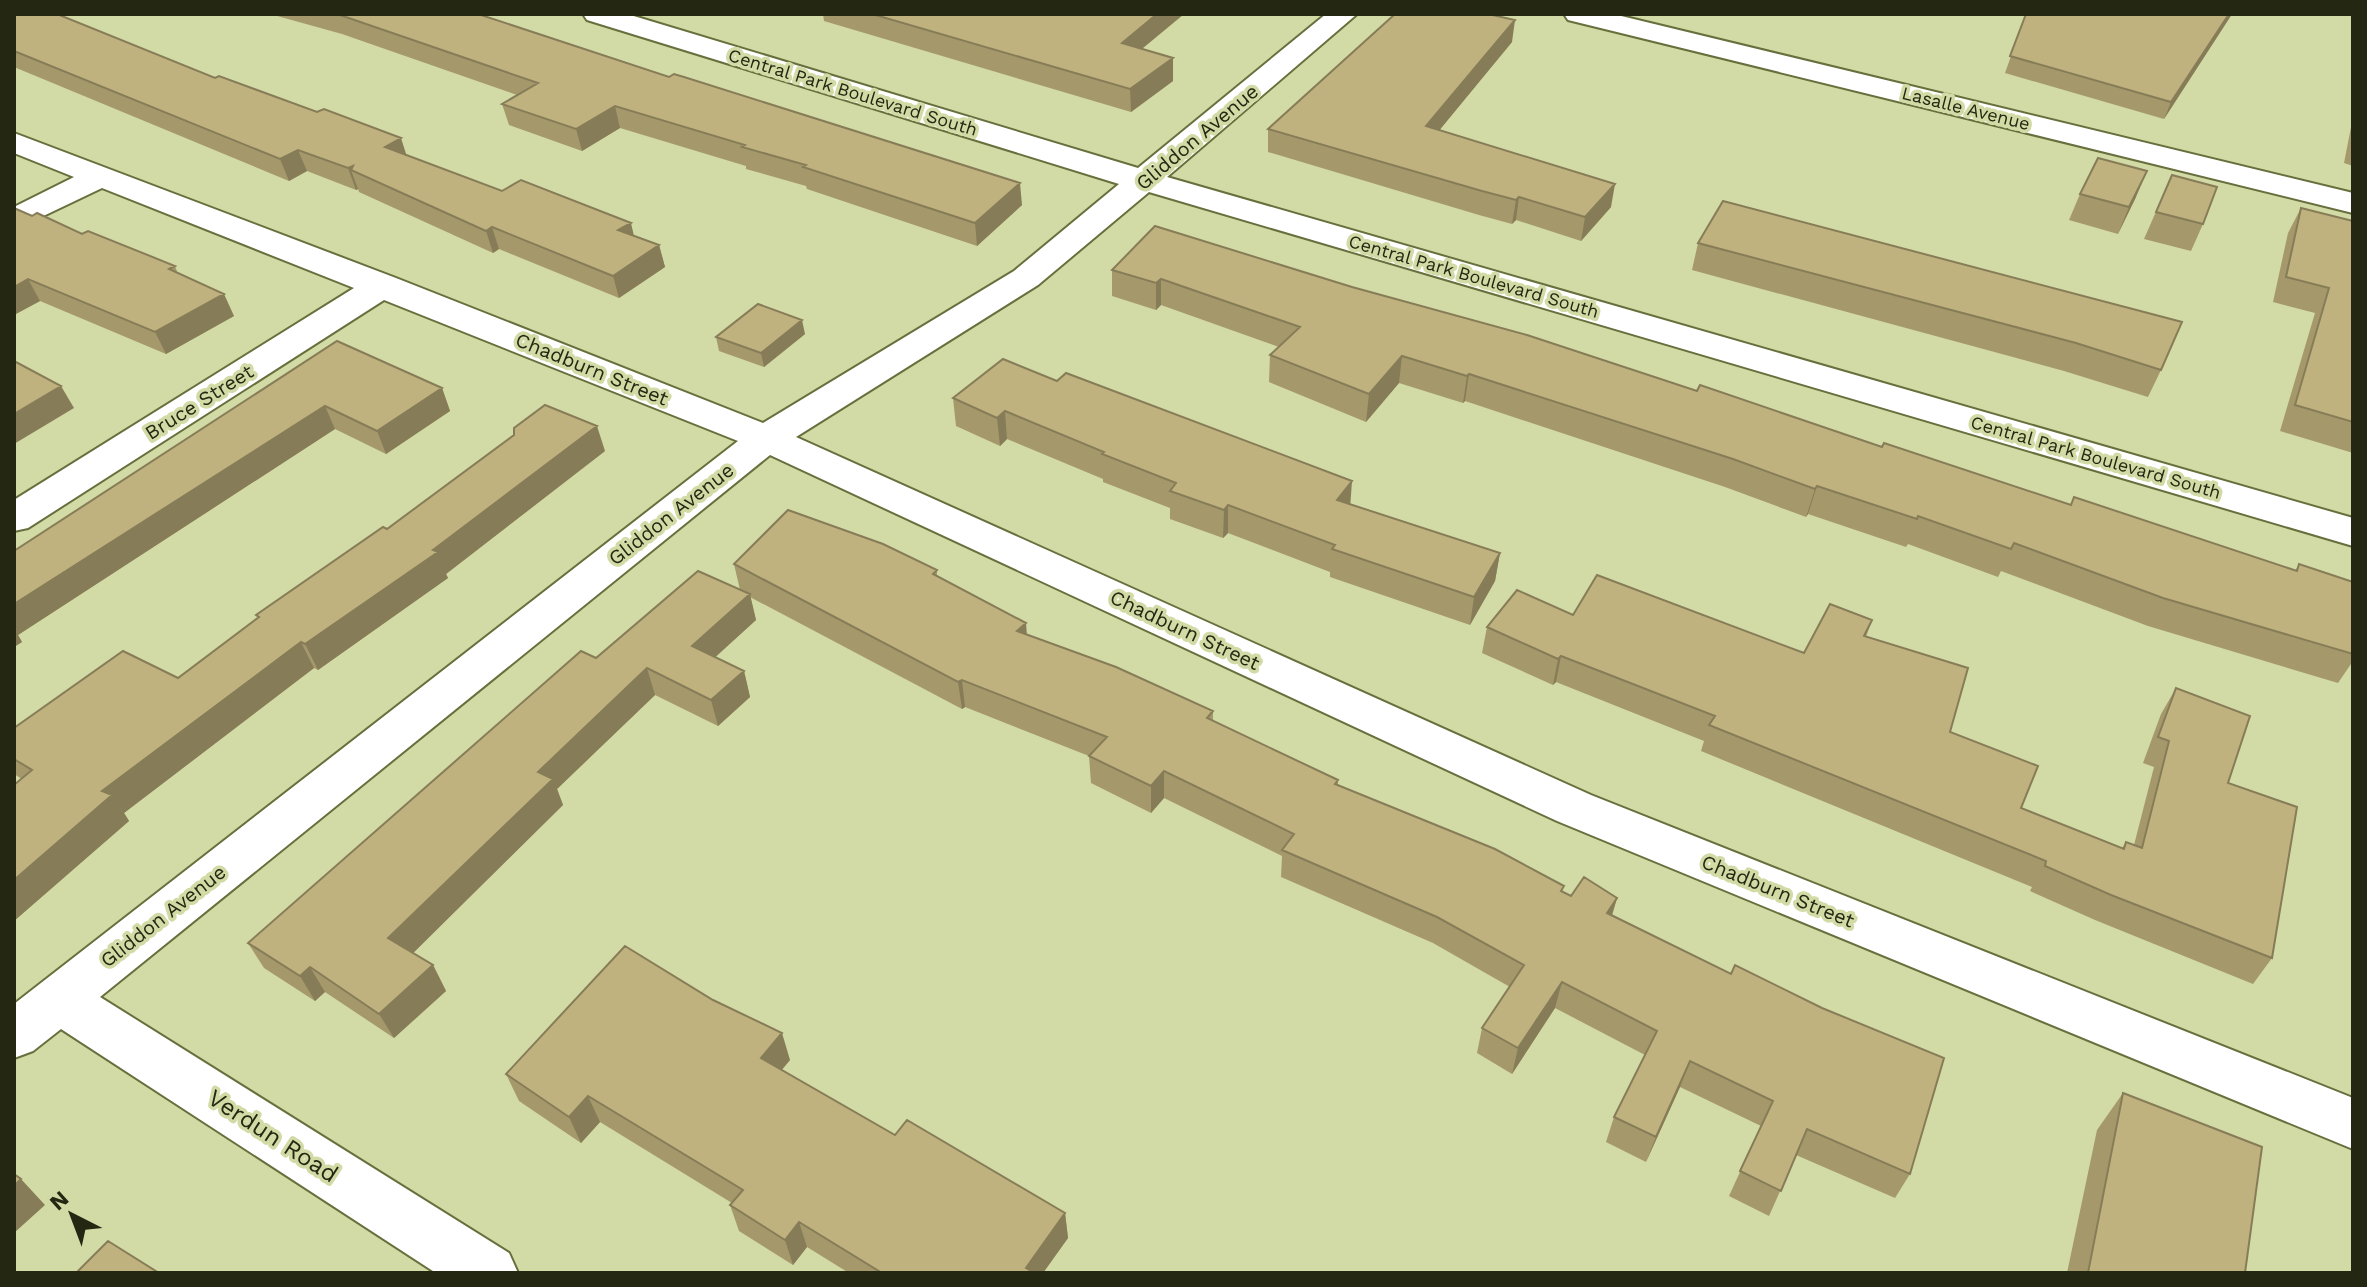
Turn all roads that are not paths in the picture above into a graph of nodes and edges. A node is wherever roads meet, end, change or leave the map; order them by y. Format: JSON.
{"nodes":[{"id":1,"x":597,"y":14,"type":"edge"},
{"id":2,"x":1343,"y":14,"type":"edge"},
{"id":3,"x":1578,"y":14,"type":"edge"},
{"id":4,"x":14,"y":142,"type":"edge"},
{"id":5,"x":101,"y":176,"type":"junction"},
{"id":6,"x":1145,"y":181,"type":"junction"},
{"id":7,"x":2353,"y":203,"type":"edge"},
{"id":8,"x":14,"y":220,"type":"edge"},
{"id":9,"x":384,"y":285,"type":"junction"},
{"id":10,"x":766,"y":438,"type":"junction"},
{"id":11,"x":14,"y":518,"type":"edge"},
{"id":12,"x":2353,"y":532,"type":"edge"},
{"id":13,"x":58,"y":999,"type":"junction"},
{"id":14,"x":14,"y":1035,"type":"edge"},
{"id":15,"x":2353,"y":1124,"type":"edge"},
{"id":16,"x":488,"y":1273,"type":"edge"}],
"edges":[{"from":1,"to":6,"type":"street","name":"Central Park Boulevard South"},
{"from":2,"to":6,"type":"street","name":"Gliddon Avenue"},
{"from":3,"to":7,"type":"street","name":"Lasalle Avenue"},
{"from":4,"to":5,"type":"street","name":"Chadburn Street"},
{"from":5,"to":8,"type":"street"},
{"from":5,"to":9,"type":"street","name":"Chadburn Street"},
{"from":6,"to":10,"type":"street","name":"Gliddon Avenue"},
{"from":6,"to":12,"type":"street","name":"Central Park Boulevard South"},
{"from":9,"to":10,"type":"street","name":"Chadburn Street"},
{"from":9,"to":11,"type":"street","name":"Bruce Street"},
{"from":10,"to":13,"type":"street","name":"Gliddon Avenue"},
{"from":10,"to":15,"type":"street","name":"Chadburn Street"},
{"from":13,"to":14,"type":"street","name":"Gliddon Avenue"},
{"from":13,"to":16,"type":"street","name":"Verdun Road"}]}
